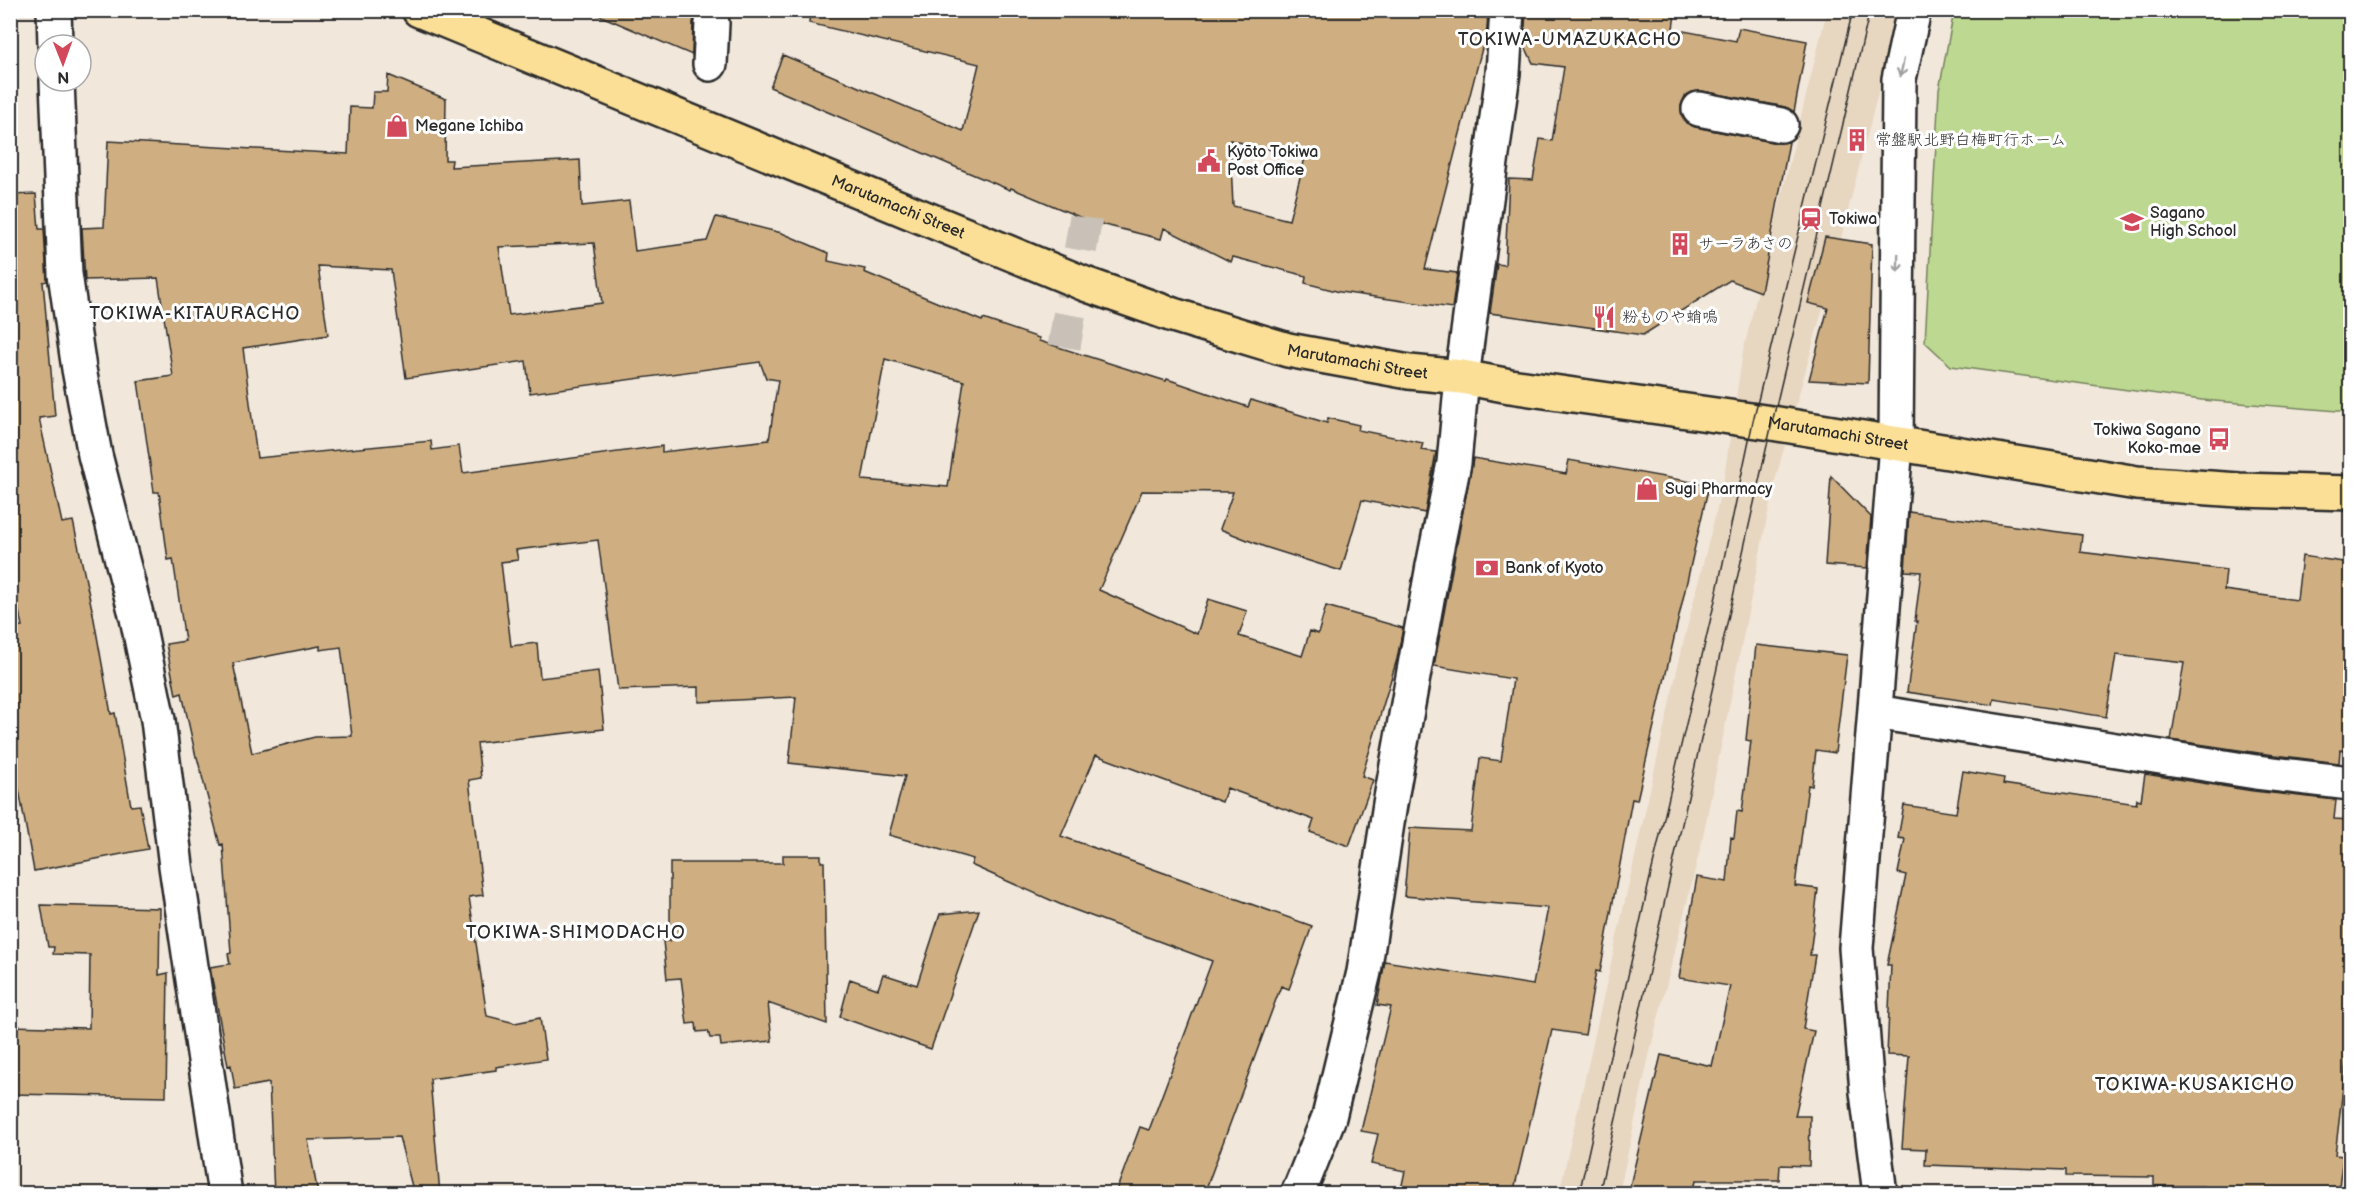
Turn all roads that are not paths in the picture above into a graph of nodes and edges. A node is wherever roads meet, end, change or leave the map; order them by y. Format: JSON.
{"nodes":[{"id":1,"x":54,"y":10,"type":"edge"},
{"id":2,"x":419,"y":10,"type":"edge"},
{"id":3,"x":1507,"y":10,"type":"edge"},
{"id":4,"x":1914,"y":10,"type":"edge"},
{"id":5,"x":712,"y":23,"type":"dead end"},
{"id":6,"x":55,"y":33,"type":"edge"},
{"id":7,"x":710,"y":64,"type":"dead end"},
{"id":8,"x":57,"y":93,"type":"edge"},
{"id":9,"x":1699,"y":109,"type":"dead end"},
{"id":10,"x":1781,"y":125,"type":"dead end"},
{"id":11,"x":1462,"y":377,"type":"junction"},
{"id":12,"x":1896,"y":444,"type":"junction"},
{"id":13,"x":2350,"y":493,"type":"edge"},
{"id":14,"x":1875,"y":712,"type":"junction"},
{"id":15,"x":2350,"y":783,"type":"edge"},
{"id":16,"x":225,"y":1194,"type":"edge"},
{"id":17,"x":1298,"y":1194,"type":"edge"},
{"id":18,"x":1880,"y":1194,"type":"edge"}],
"edges":[{"from":1,"to":6,"type":"street"},
{"from":2,"to":11,"type":"main road","name":"Marutamachi Street"},
{"from":3,"to":11,"type":"street"},
{"from":4,"to":12,"type":"street","one_way":true},
{"from":5,"to":7,"type":"street"},
{"from":8,"to":16,"type":"street"},
{"from":9,"to":10,"type":"street"},
{"from":11,"to":12,"type":"main road","name":"Marutamachi Street"},
{"from":11,"to":17,"type":"street"},
{"from":12,"to":13,"type":"main road","name":"Marutamachi Street"},
{"from":12,"to":14,"type":"street"},
{"from":14,"to":15,"type":"street"},
{"from":14,"to":18,"type":"street"}]}
